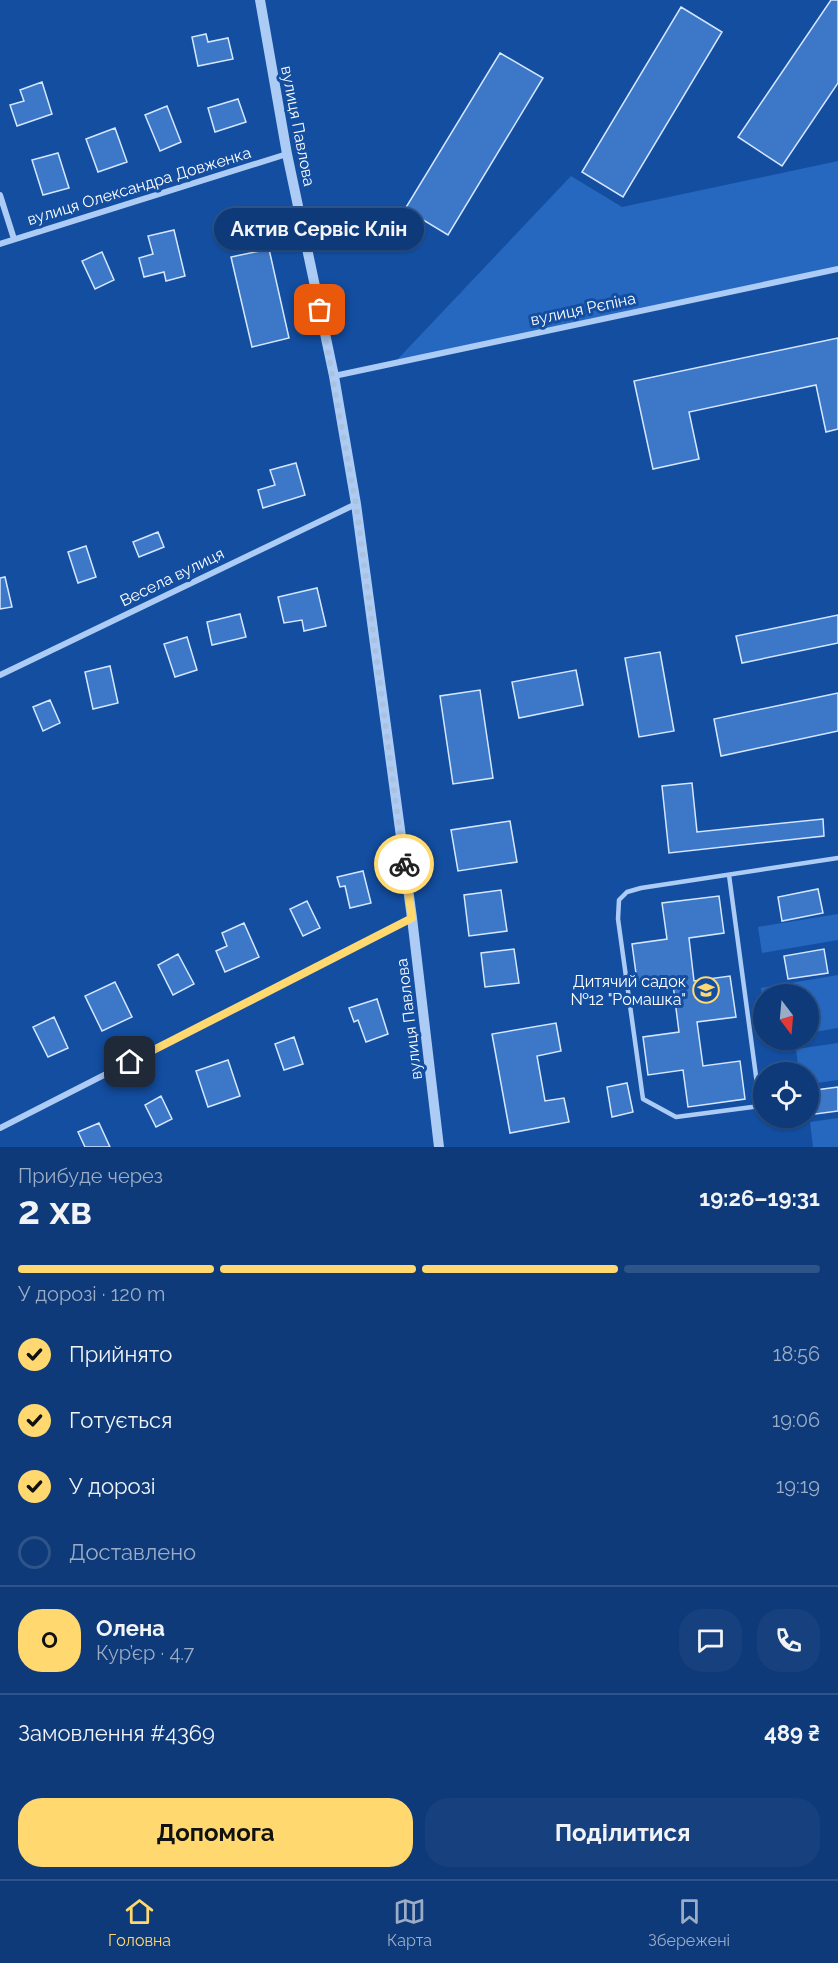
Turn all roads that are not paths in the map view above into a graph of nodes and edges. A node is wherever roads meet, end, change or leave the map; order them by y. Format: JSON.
{"nodes":[{"id":1,"x":260,"y":0,"type":"edge"},
{"id":2,"x":287,"y":154,"type":"junction"},
{"id":3,"x":0,"y":195,"type":"edge"},
{"id":4,"x":14,"y":239,"type":"junction"},
{"id":5,"x":0,"y":244,"type":"edge"},
{"id":6,"x":838,"y":269,"type":"edge"},
{"id":7,"x":334,"y":376,"type":"junction"},
{"id":8,"x":356,"y":504,"type":"junction"},
{"id":9,"x":0,"y":675,"type":"edge"},
{"id":10,"x":838,"y":858,"type":"edge"},
{"id":11,"x":729,"y":874,"type":"junction"},
{"id":12,"x":412,"y":918,"type":"junction"},
{"id":13,"x":0,"y":1128,"type":"edge"},
{"id":14,"x":439,"y":1147,"type":"edge"}],
"edges":[{"from":1,"to":2,"type":"street","name":"вулиця Павлова"},
{"from":2,"to":4,"type":"street","name":"вулиця Олександра Довженка"},
{"from":2,"to":7,"type":"street","name":"вулиця Павлова"},
{"from":3,"to":4,"type":"street"},
{"from":4,"to":5,"type":"street","name":"вулиця Олександра Довженка"},
{"from":6,"to":7,"type":"street","name":"вулиця Рєпіна"},
{"from":7,"to":8,"type":"street","name":"вулиця Павлова"},
{"from":8,"to":9,"type":"street","name":"Весела вулиця"},
{"from":8,"to":12,"type":"street","name":"вулиця Павлова"},
{"from":10,"to":11,"type":"lane"},
{"from":11,"to":11,"type":"lane"},
{"from":12,"to":13,"type":"street"},
{"from":12,"to":14,"type":"street","name":"вулиця Павлова"}]}
